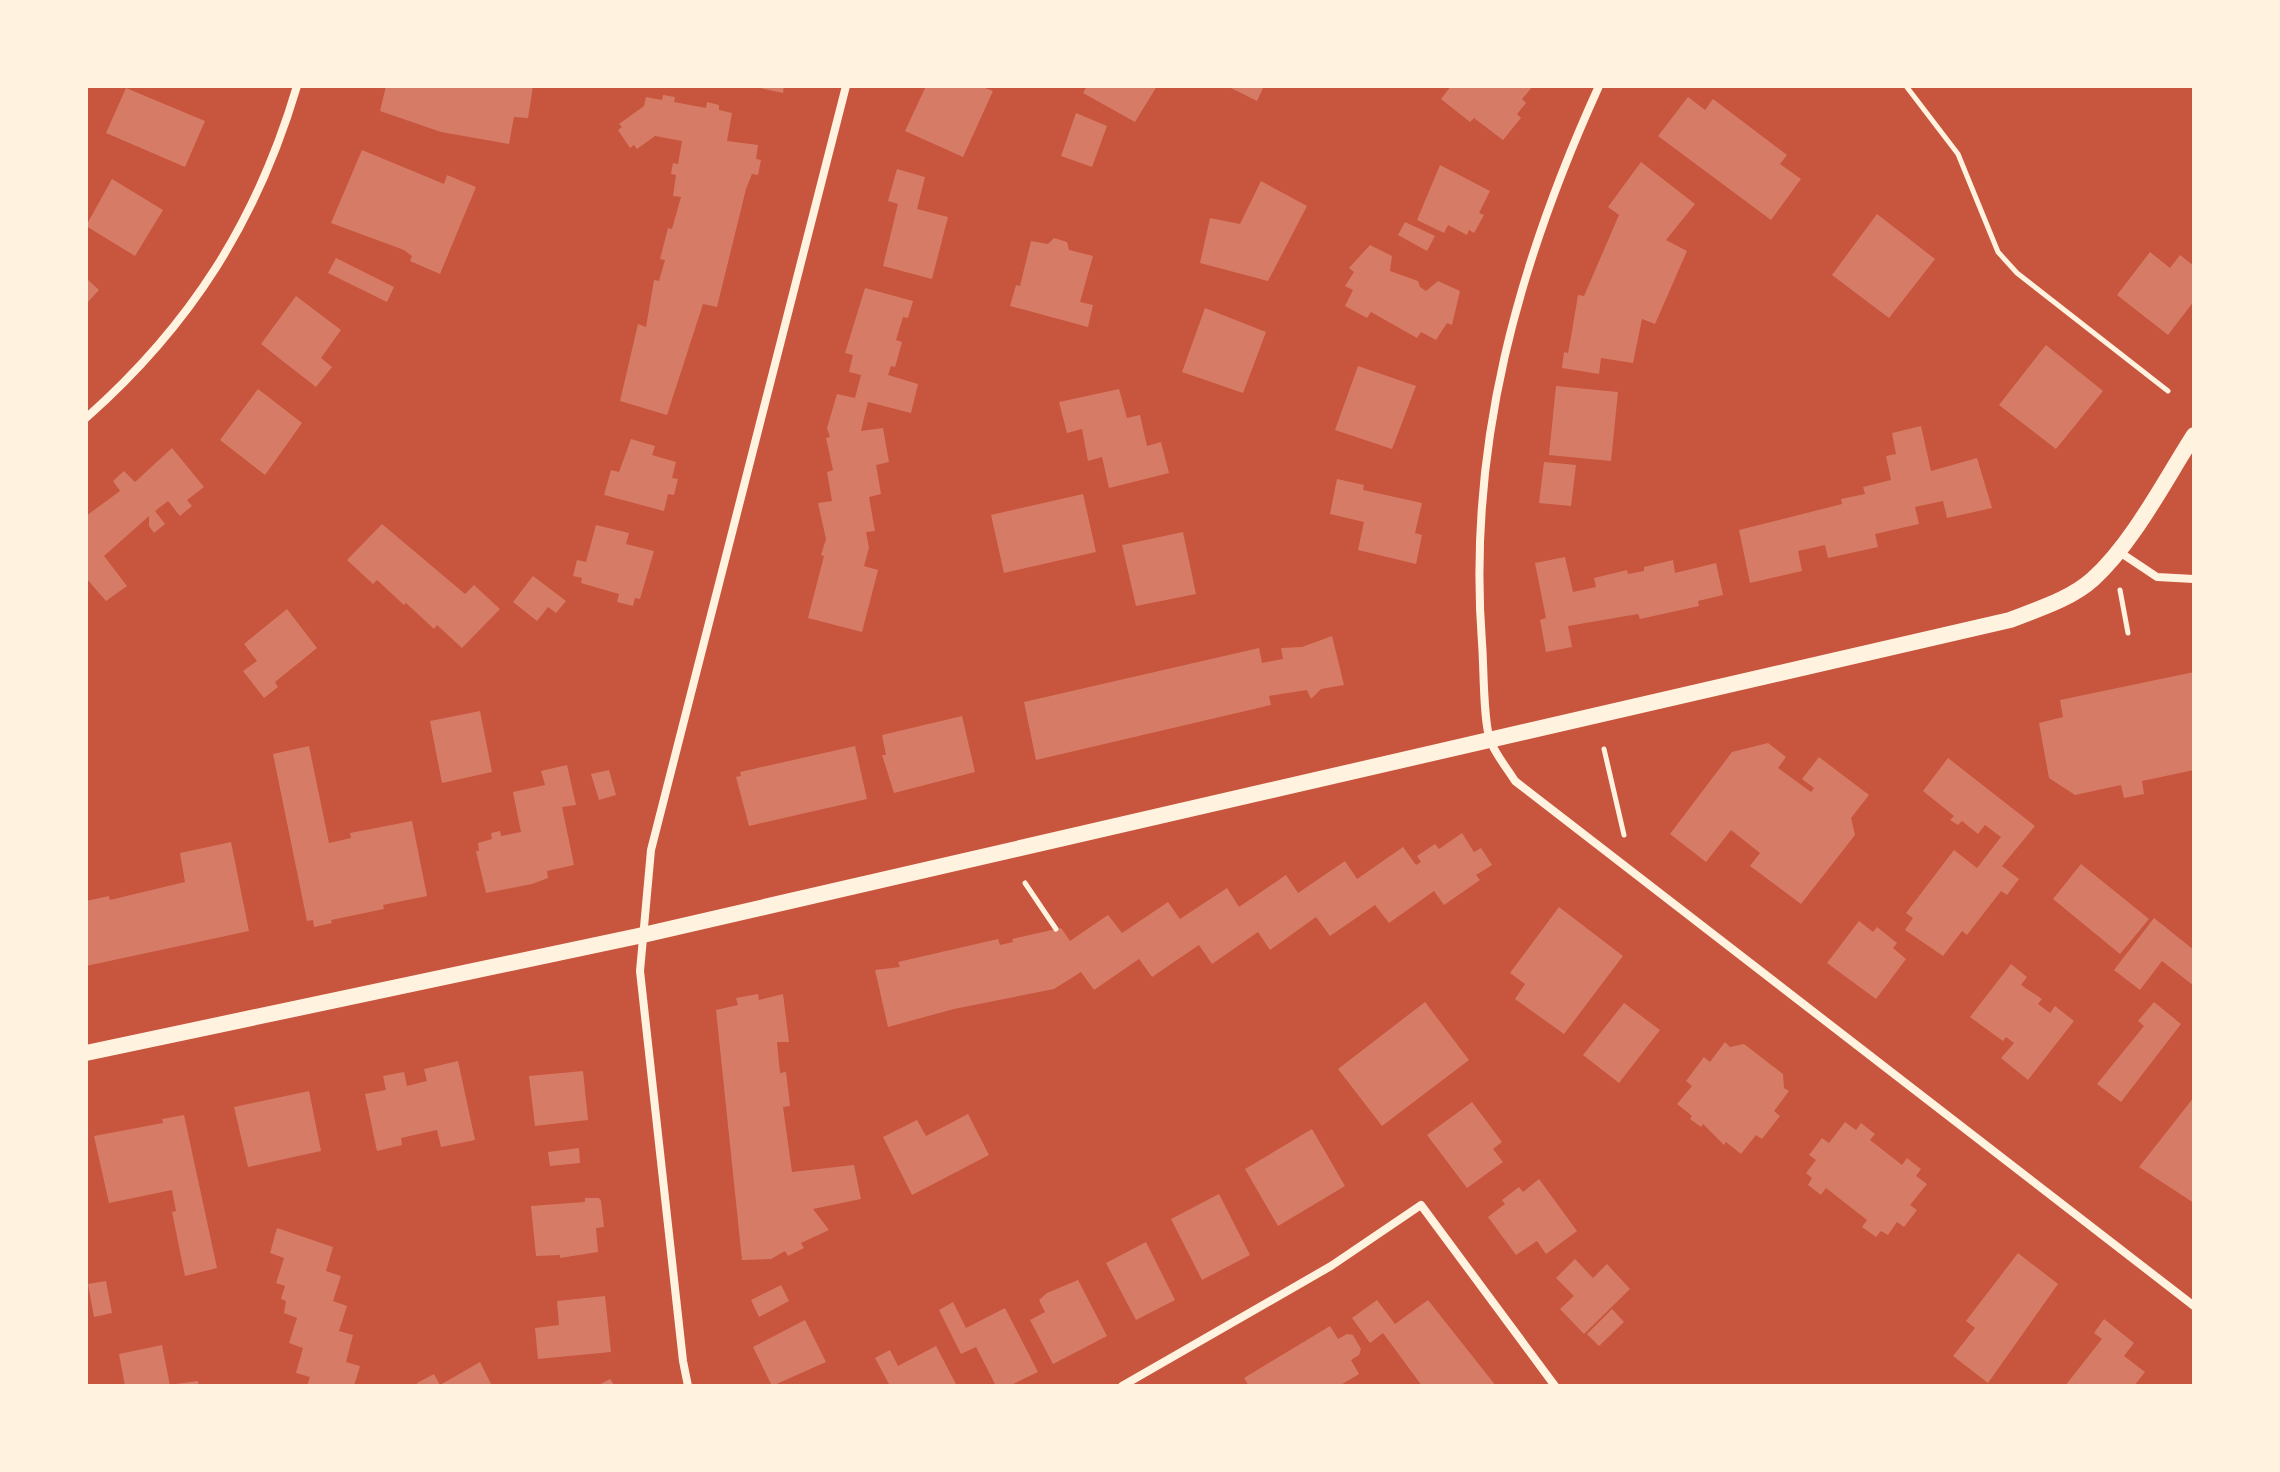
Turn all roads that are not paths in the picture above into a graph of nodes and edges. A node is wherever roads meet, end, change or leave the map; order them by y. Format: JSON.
{"nodes":[{"id":1,"x":297,"y":86,"type":"edge"},
{"id":2,"x":846,"y":86,"type":"edge"},
{"id":3,"x":1599,"y":86,"type":"edge"},
{"id":4,"x":86,"y":418,"type":"edge"},
{"id":5,"x":2194,"y":435,"type":"edge"},
{"id":6,"x":2117,"y":551,"type":"junction"},
{"id":7,"x":2194,"y":579,"type":"edge"},
{"id":8,"x":1489,"y":739,"type":"junction"},
{"id":9,"x":643,"y":935,"type":"junction"},
{"id":10,"x":86,"y":1053,"type":"edge"},
{"id":11,"x":2194,"y":1306,"type":"edge"},
{"id":12,"x":688,"y":1386,"type":"edge"},
{"id":13,"x":1122,"y":1386,"type":"edge"},
{"id":14,"x":1555,"y":1386,"type":"edge"}],
"edges":[{"from":1,"to":4,"type":"street"},
{"from":2,"to":9,"type":"street"},
{"from":3,"to":8,"type":"street"},
{"from":5,"to":6,"type":"main road"},
{"from":6,"to":7,"type":"street"},
{"from":6,"to":8,"type":"main road"},
{"from":8,"to":9,"type":"main road"},
{"from":8,"to":11,"type":"street"},
{"from":9,"to":10,"type":"main road"},
{"from":9,"to":12,"type":"street"},
{"from":13,"to":14,"type":"street"}]}
